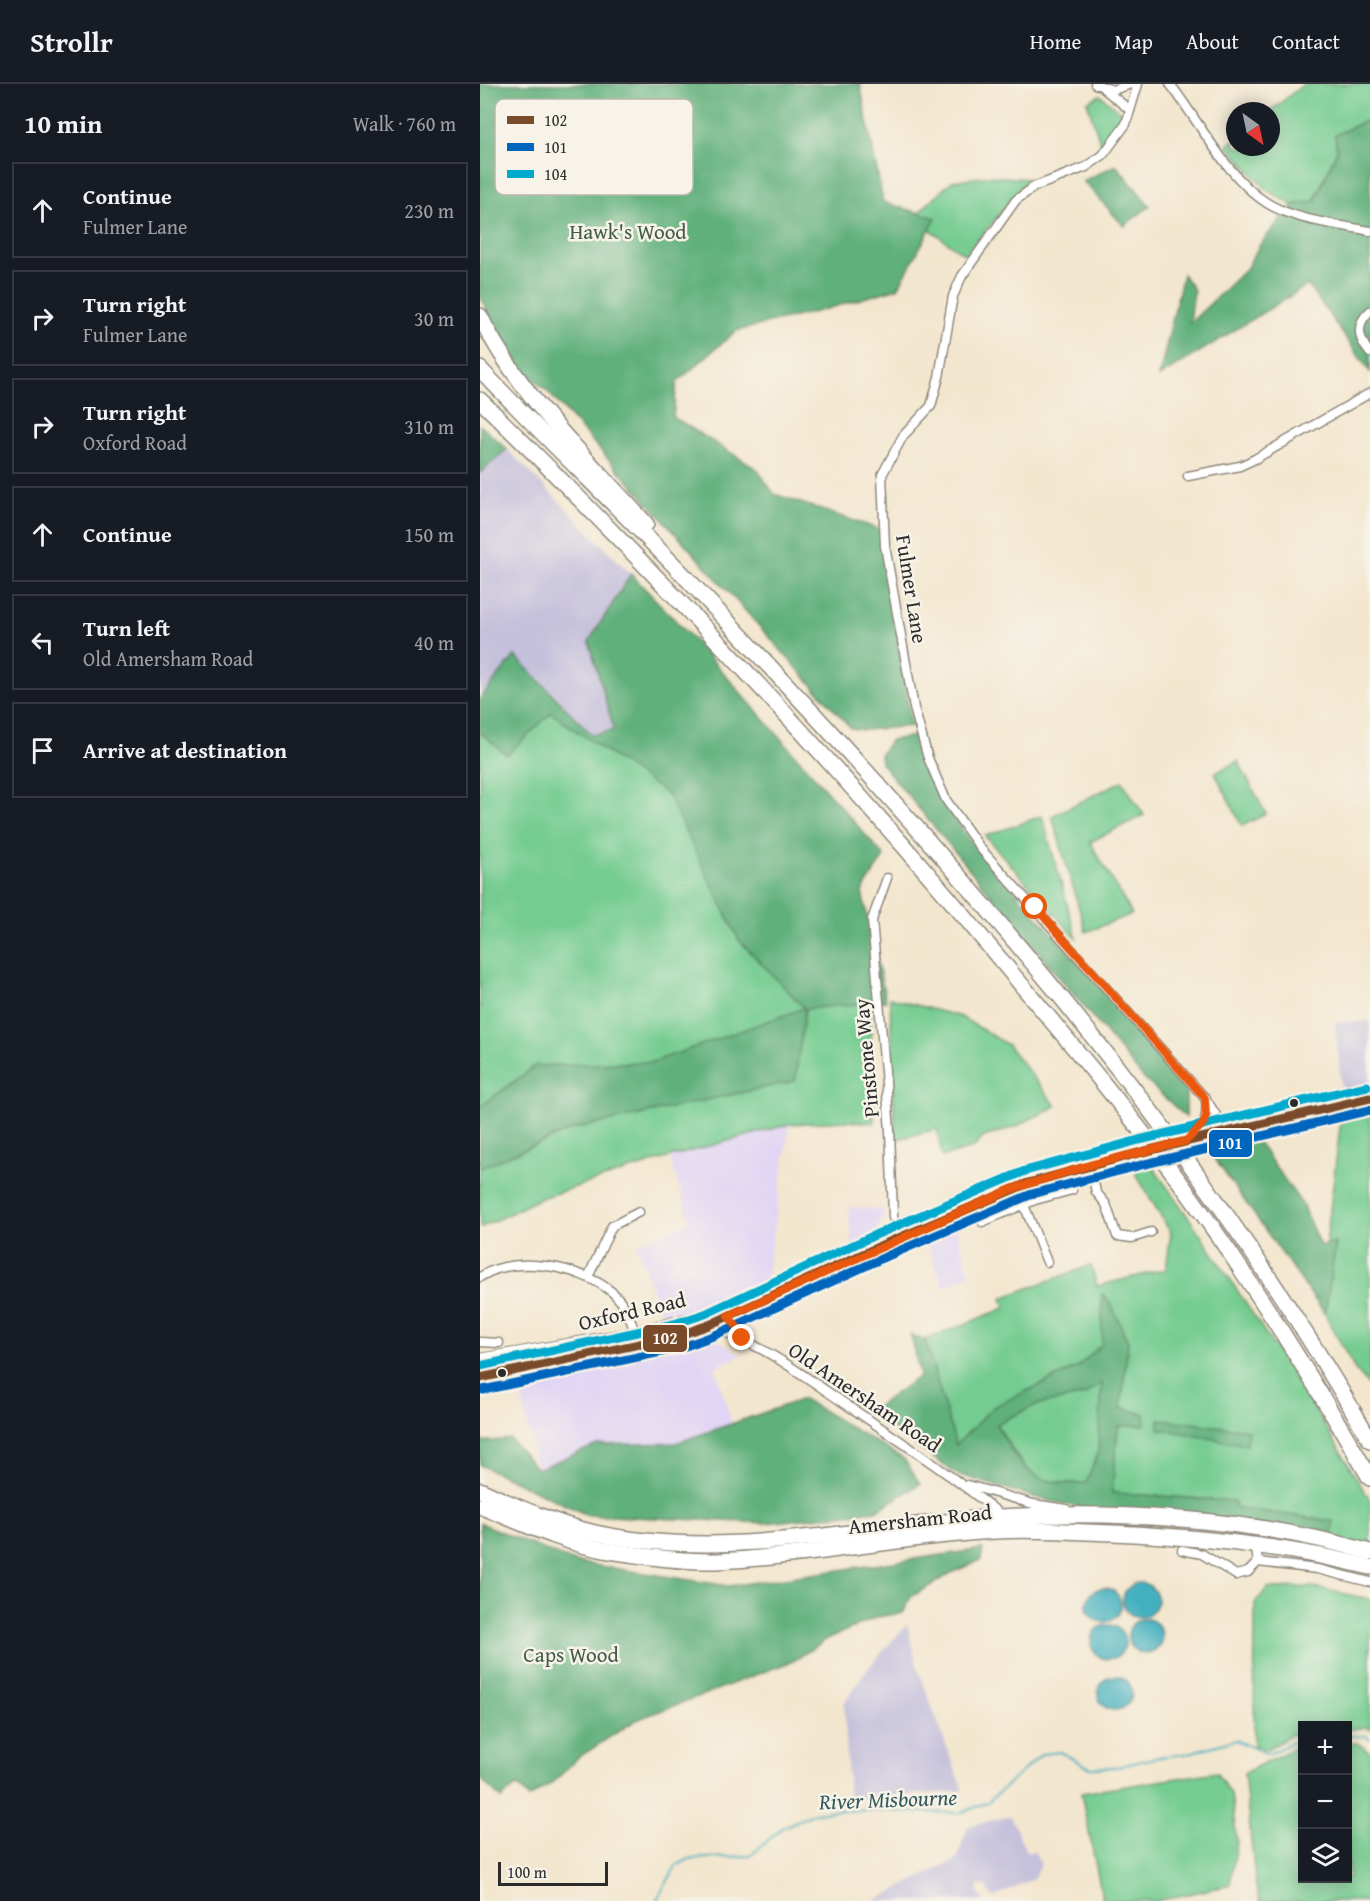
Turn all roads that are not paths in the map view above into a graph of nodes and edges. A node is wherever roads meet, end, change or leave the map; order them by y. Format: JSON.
{"nodes":[{"id":1,"x":1095,"y":84,"type":"edge"},
{"id":2,"x":1131,"y":84,"type":"edge"},
{"id":3,"x":1138,"y":84,"type":"edge"},
{"id":4,"x":1170,"y":84,"type":"edge"},
{"id":5,"x":1104,"y":89,"type":"junction"},
{"id":6,"x":1130,"y":110,"type":"junction"},
{"id":7,"x":1370,"y":231,"type":"edge"},
{"id":8,"x":1370,"y":311,"type":"edge"},
{"id":9,"x":480,"y":316,"type":"edge"},
{"id":10,"x":1370,"y":353,"type":"edge"},
{"id":11,"x":480,"y":369,"type":"edge"},
{"id":12,"x":1370,"y":393,"type":"edge"},
{"id":13,"x":480,"y":400,"type":"edge"},
{"id":14,"x":1188,"y":476,"type":"dead end"},
{"id":15,"x":689,"y":581,"type":"junction"},
{"id":16,"x":887,"y":878,"type":"dead end"},
{"id":17,"x":1205,"y":1098,"type":"junction"},
{"id":18,"x":1370,"y":1098,"type":"edge"},
{"id":19,"x":1227,"y":1132,"type":"junction"},
{"id":20,"x":1186,"y":1141,"type":"junction"},
{"id":21,"x":1090,"y":1165,"type":"junction"},
{"id":22,"x":1028,"y":1183,"type":"junction"},
{"id":23,"x":1072,"y":1190,"type":"dead end"},
{"id":24,"x":1035,"y":1200,"type":"junction"},
{"id":25,"x":1024,"y":1205,"type":"junction"},
{"id":26,"x":639,"y":1212,"type":"dead end"},
{"id":27,"x":982,"y":1222,"type":"dead end"},
{"id":28,"x":1151,"y":1232,"type":"dead end"},
{"id":29,"x":899,"y":1238,"type":"junction"},
{"id":30,"x":1047,"y":1262,"type":"dead end"},
{"id":31,"x":480,"y":1277,"type":"edge"},
{"id":32,"x":588,"y":1277,"type":"junction"},
{"id":33,"x":722,"y":1318,"type":"junction"},
{"id":34,"x":637,"y":1340,"type":"junction"},
{"id":35,"x":749,"y":1341,"type":"junction"},
{"id":36,"x":480,"y":1342,"type":"edge"},
{"id":37,"x":499,"y":1343,"type":"dead end"},
{"id":38,"x":559,"y":1348,"type":"junction"},
{"id":39,"x":568,"y":1360,"type":"junction"},
{"id":40,"x":480,"y":1361,"type":"edge"},
{"id":41,"x":480,"y":1378,"type":"edge"},
{"id":42,"x":1370,"y":1440,"type":"edge"},
{"id":43,"x":1370,"y":1478,"type":"edge"},
{"id":44,"x":962,"y":1483,"type":"junction"},
{"id":45,"x":480,"y":1490,"type":"edge"},
{"id":46,"x":480,"y":1506,"type":"edge"},
{"id":47,"x":1106,"y":1515,"type":"junction"},
{"id":48,"x":1003,"y":1517,"type":"junction"},
{"id":49,"x":1257,"y":1529,"type":"junction"},
{"id":50,"x":1043,"y":1531,"type":"junction"},
{"id":51,"x":1255,"y":1545,"type":"junction"},
{"id":52,"x":1182,"y":1550,"type":"dead end"},
{"id":53,"x":1370,"y":1552,"type":"edge"},
{"id":54,"x":1258,"y":1562,"type":"junction"},
{"id":55,"x":1370,"y":1567,"type":"edge"},
{"id":56,"x":1370,"y":1582,"type":"edge"}],
"edges":[{"from":1,"to":5,"type":"street"},
{"from":2,"to":5,"type":"street"},
{"from":3,"to":6,"type":"street","name":"Fulmer Lane"},
{"from":4,"to":7,"type":"street"},
{"from":5,"to":6,"type":"street"},
{"from":6,"to":17,"type":"street","name":"Fulmer Lane"},
{"from":8,"to":10,"type":"street"},
{"from":9,"to":15,"type":"highway"},
{"from":11,"to":15,"type":"highway"},
{"from":12,"to":14,"type":"street"},
{"from":13,"to":43,"type":"highway"},
{"from":15,"to":42,"type":"highway"},
{"from":16,"to":29,"type":"street","name":"Pinstone Way"},
{"from":17,"to":19,"type":"street","name":"Fulmer Lane"},
{"from":17,"to":20,"type":"street"},
{"from":18,"to":19,"type":"main road","name":"Oxford Road"},
{"from":19,"to":20,"type":"main road","name":"Oxford Road"},
{"from":20,"to":21,"type":"main road","name":"Oxford Road","bridge":true},
{"from":21,"to":22,"type":"main road","name":"Oxford Road"},
{"from":21,"to":28,"type":"street"},
{"from":22,"to":24,"type":"street"},
{"from":22,"to":29,"type":"main road","name":"Oxford Road"},
{"from":23,"to":24,"type":"street"},
{"from":24,"to":25,"type":"street"},
{"from":25,"to":27,"type":"street"},
{"from":25,"to":30,"type":"street"},
{"from":26,"to":32,"type":"street"},
{"from":29,"to":33,"type":"main road","name":"Oxford Road"},
{"from":31,"to":32,"type":"street"},
{"from":32,"to":34,"type":"street"},
{"from":33,"to":34,"type":"main road","name":"Oxford Road"},
{"from":33,"to":34,"type":"main road"},
{"from":33,"to":35,"type":"street","name":"Old Amersham Road"},
{"from":33,"to":35,"type":"street","name":"Old Amersham Road"},
{"from":34,"to":38,"type":"main road","name":"Oxford Road"},
{"from":34,"to":39,"type":"main road"},
{"from":35,"to":44,"type":"street","name":"Old Amersham Road"},
{"from":36,"to":37,"type":"street"},
{"from":38,"to":39,"type":"main road"},
{"from":38,"to":40,"type":"main road","name":"Oxford Road"},
{"from":39,"to":41,"type":"main road"},
{"from":44,"to":47,"type":"street","name":"Old Amersham Road"},
{"from":44,"to":48,"type":"street","name":"Old Amersham Road"},
{"from":45,"to":48,"type":"highway"},
{"from":46,"to":50,"type":"highway","name":"Amersham Road"},
{"from":47,"to":48,"type":"highway"},
{"from":47,"to":49,"type":"highway"},
{"from":48,"to":50,"type":"street","name":"Old Amersham Road"},
{"from":49,"to":51,"type":"street"},
{"from":49,"to":53,"type":"highway"},
{"from":50,"to":51,"type":"highway","name":"Amersham Road"},
{"from":51,"to":54,"type":"street"},
{"from":51,"to":55,"type":"highway","name":"Amersham Road"},
{"from":52,"to":54,"type":"street"},
{"from":54,"to":56,"type":"street"}]}
